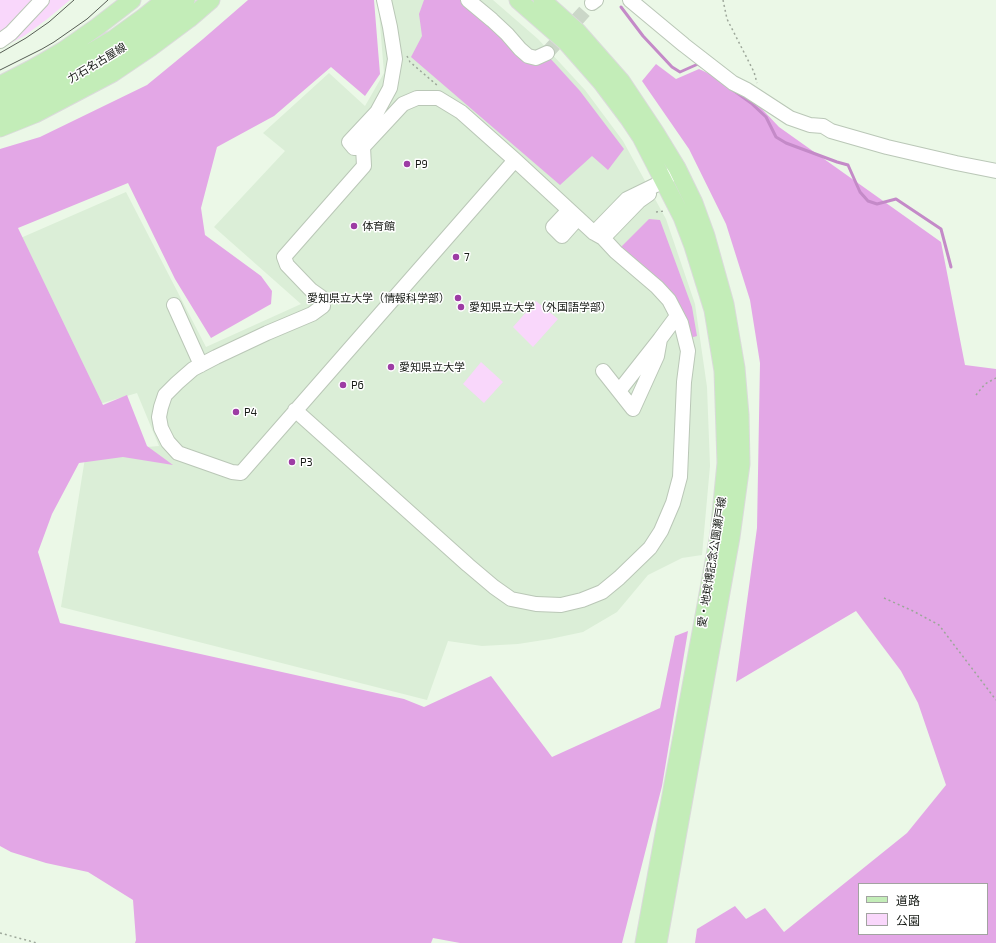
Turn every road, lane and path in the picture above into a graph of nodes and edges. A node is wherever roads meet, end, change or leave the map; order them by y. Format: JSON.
{"nodes":[{"id":1,"x":132,"y":0,"type":"edge"},
{"id":2,"x":165,"y":0,"type":"edge"},
{"id":3,"x":186,"y":0,"type":"edge"},
{"id":4,"x":211,"y":0,"type":"edge"},
{"id":5,"x":384,"y":0,"type":"edge"},
{"id":6,"x":468,"y":0,"type":"edge"},
{"id":7,"x":518,"y":0,"type":"edge"},
{"id":8,"x":542,"y":0,"type":"edge"},
{"id":9,"x":630,"y":0,"type":"edge"},
{"id":10,"x":723,"y":0,"type":"edge"},
{"id":11,"x":47,"y":2,"type":"edge"},
{"id":12,"x":0,"y":41,"type":"edge"},
{"id":13,"x":546,"y":53,"type":"tunnel mouth"},
{"id":14,"x":0,"y":85,"type":"edge"},
{"id":15,"x":0,"y":99,"type":"edge"},
{"id":16,"x":763,"y":101,"type":"junction"},
{"id":17,"x":0,"y":113,"type":"edge"},
{"id":18,"x":0,"y":128,"type":"edge"},
{"id":19,"x":363,"y":147,"type":"junction"},
{"id":20,"x":515,"y":160,"type":"junction"},
{"id":21,"x":677,"y":168,"type":"junction"},
{"id":22,"x":996,"y":171,"type":"edge"},
{"id":23,"x":664,"y":181,"type":"junction"},
{"id":24,"x":668,"y":211,"type":"dead end"},
{"id":25,"x":656,"y":212,"type":"dead end"},
{"id":26,"x":598,"y":236,"type":"junction"},
{"id":27,"x":174,"y":305,"type":"dead end"},
{"id":28,"x":677,"y":316,"type":"junction"},
{"id":29,"x":660,"y":339,"type":"junction"},
{"id":30,"x":201,"y":365,"type":"junction"},
{"id":31,"x":604,"y":371,"type":"dead end"},
{"id":32,"x":996,"y":378,"type":"edge"},
{"id":33,"x":619,"y":391,"type":"junction"},
{"id":34,"x":976,"y":395,"type":"dead end"},
{"id":35,"x":295,"y":410,"type":"junction"},
{"id":36,"x":884,"y":598,"type":"dead end"},
{"id":37,"x":996,"y":700,"type":"edge"},
{"id":38,"x":0,"y":933,"type":"edge"},
{"id":39,"x":37,"y":943,"type":"edge"},
{"id":40,"x":644,"y":943,"type":"edge"},
{"id":41,"x":658,"y":943,"type":"edge"}],
"edges":[{"from":1,"to":14,"type":"main road"},
{"from":2,"to":15,"type":"main road","name":"力石名古屋線"},
{"from":3,"to":17,"type":"main road","name":"力石名古屋線"},
{"from":4,"to":18,"type":"main road"},
{"from":5,"to":19,"type":"street"},
{"from":6,"to":13,"type":"street"},
{"from":7,"to":23,"type":"main road","name":"愛・地球博記念公園瀬戸線"},
{"from":8,"to":21,"type":"main road","name":"愛・地球博記念公園瀬戸線"},
{"from":9,"to":16,"type":"street"},
{"from":10,"to":16,"type":"path"},
{"from":11,"to":12,"type":"street"},
{"from":16,"to":22,"type":"street"},
{"from":19,"to":20,"type":"street"},
{"from":19,"to":30,"type":"street"},
{"from":20,"to":26,"type":"street"},
{"from":20,"to":35,"type":"street"},
{"from":21,"to":23,"type":"street"},
{"from":21,"to":41,"type":"main road","name":"愛・地球博記念公園瀬戸線"},
{"from":23,"to":26,"type":"street"},
{"from":23,"to":40,"type":"main road","name":"愛・地球博記念公園瀬戸線"},
{"from":24,"to":25,"type":"path"},
{"from":26,"to":28,"type":"street"},
{"from":27,"to":30,"type":"street"},
{"from":28,"to":29,"type":"street"},
{"from":28,"to":35,"type":"street"},
{"from":29,"to":33,"type":"street"},
{"from":29,"to":33,"type":"street"},
{"from":30,"to":35,"type":"street"},
{"from":31,"to":33,"type":"street"},
{"from":32,"to":34,"type":"path"},
{"from":36,"to":37,"type":"path"},
{"from":38,"to":39,"type":"path"}]}
